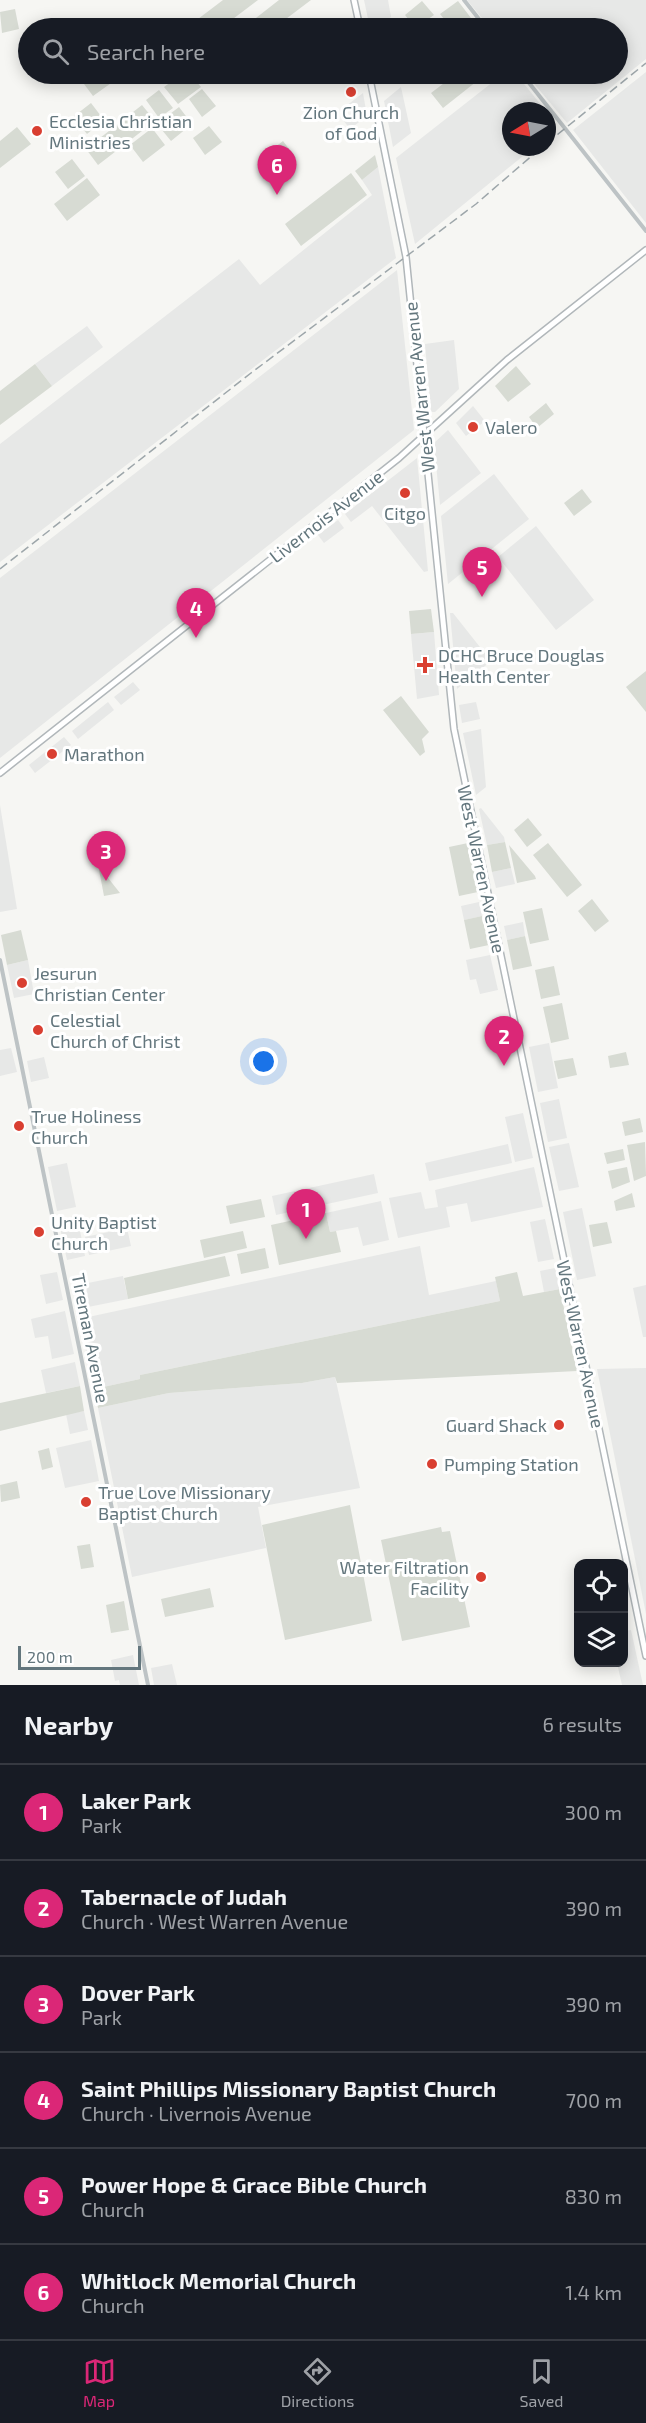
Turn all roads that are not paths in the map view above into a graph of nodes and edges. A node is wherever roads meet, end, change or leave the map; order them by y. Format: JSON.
{"nodes":[{"id":1,"x":354,"y":0,"type":"edge"},
{"id":2,"x":464,"y":0,"type":"edge"},
{"id":3,"x":358,"y":18,"type":"edge"},
{"id":4,"x":478,"y":18,"type":"edge"},
{"id":5,"x":371,"y":84,"type":"edge"},
{"id":6,"x":530,"y":84,"type":"edge"},
{"id":7,"x":646,"y":231,"type":"edge"},
{"id":8,"x":646,"y":250,"type":"edge"},
{"id":9,"x":424,"y":437,"type":"junction"},
{"id":10,"x":0,"y":773,"type":"edge"},
{"id":11,"x":0,"y":960,"type":"edge"},
{"id":12,"x":646,"y":1656,"type":"edge"},
{"id":13,"x":148,"y":1685,"type":"edge"}],
"edges":[{"from":1,"to":3,"type":"main road"},
{"from":2,"to":4,"type":"street"},
{"from":5,"to":9,"type":"main road","name":"West Warren Avenue"},
{"from":6,"to":7,"type":"street"},
{"from":8,"to":9,"type":"main road","name":"Livernois Avenue"},
{"from":9,"to":10,"type":"main road","name":"Livernois Avenue"},
{"from":9,"to":12,"type":"main road","name":"West Warren Avenue"},
{"from":11,"to":13,"type":"street","name":"Tireman Avenue"}]}
